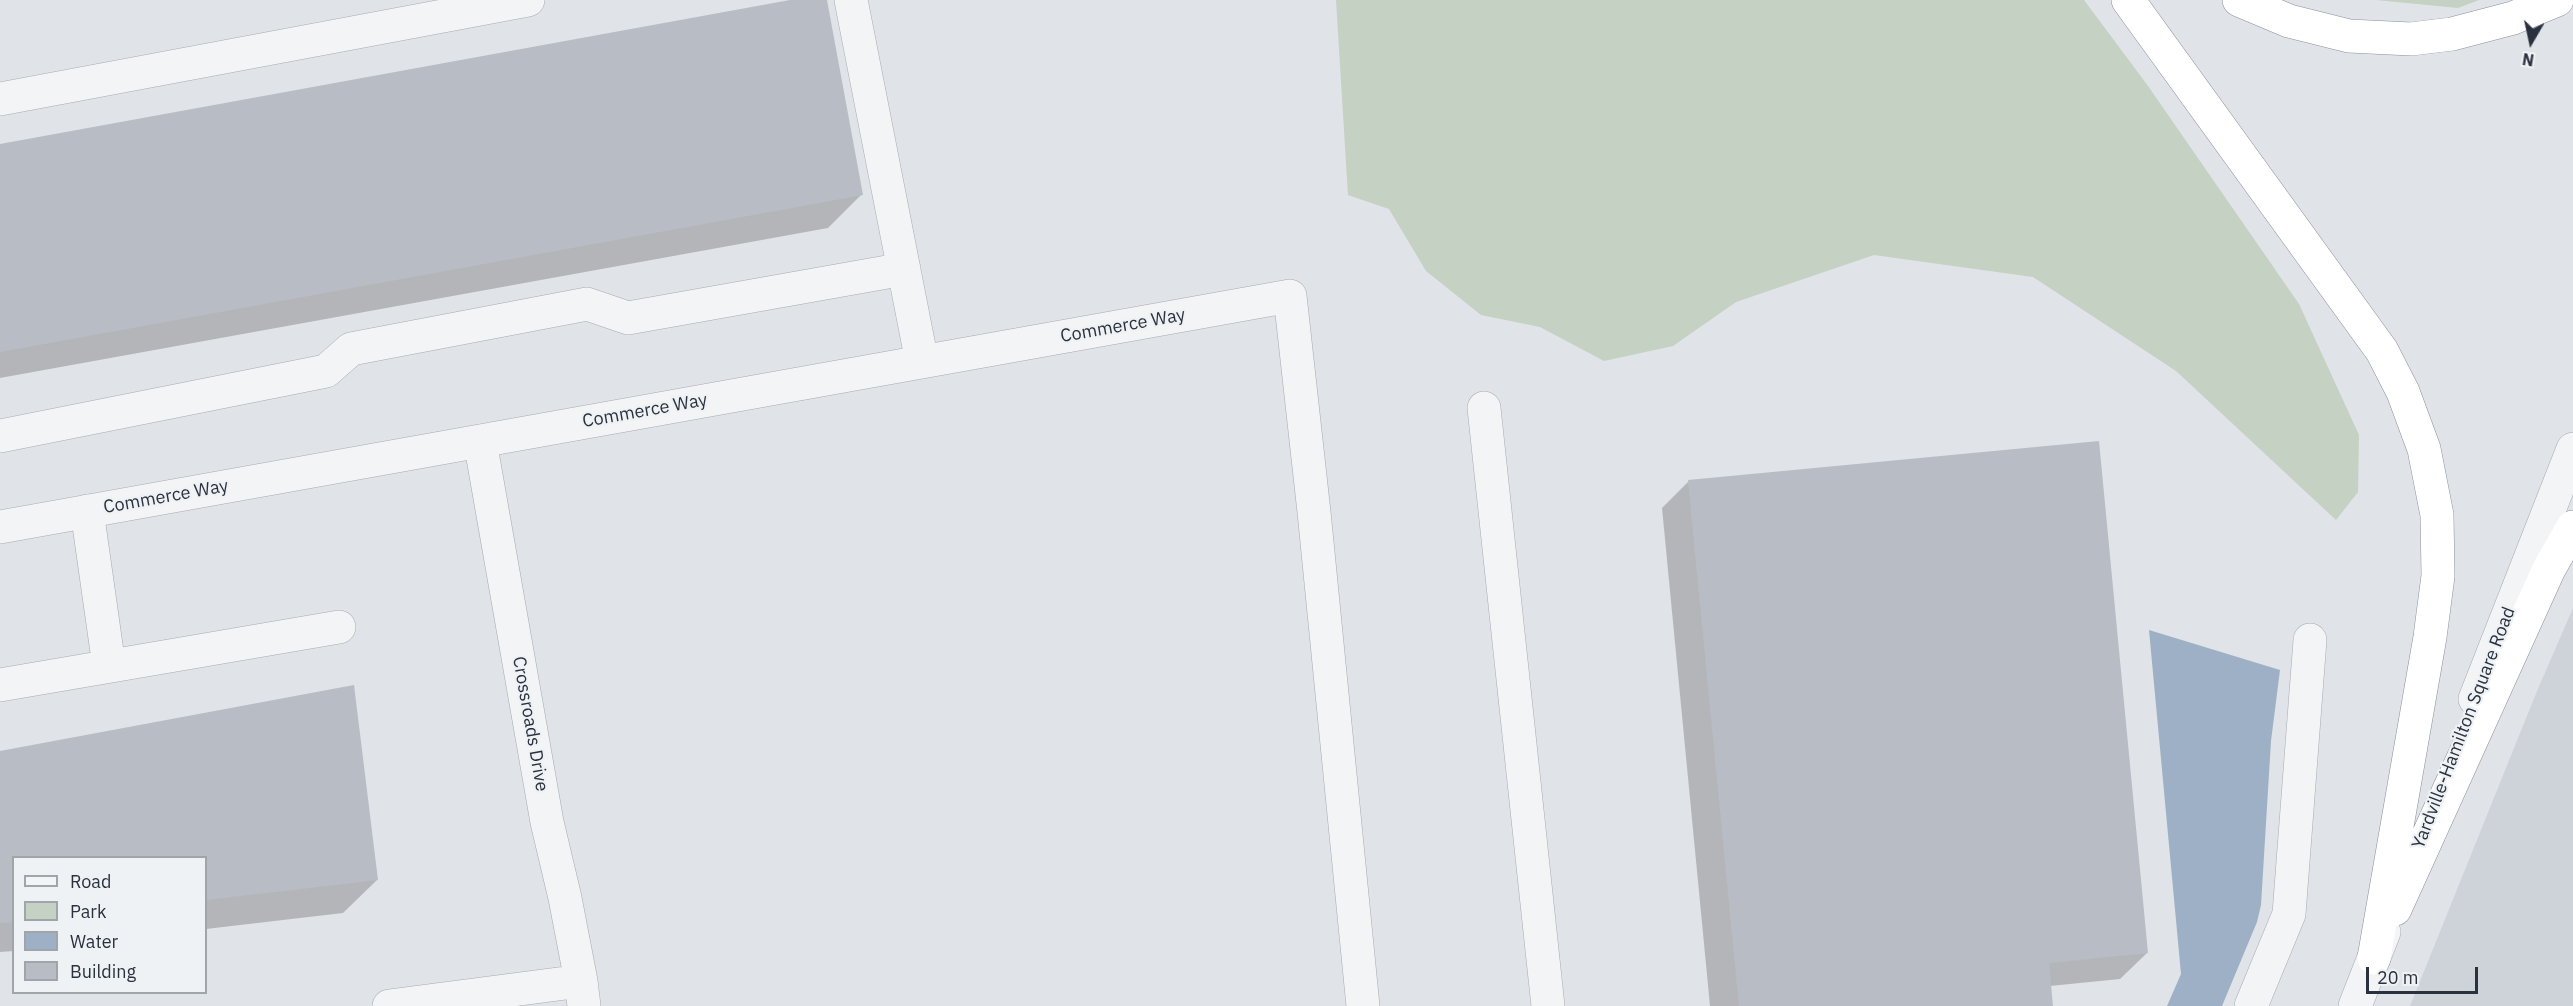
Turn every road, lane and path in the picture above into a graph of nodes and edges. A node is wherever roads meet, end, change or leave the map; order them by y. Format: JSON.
{"nodes":[{"id":1,"x":528,"y":0,"type":"edge"},
{"id":2,"x":851,"y":0,"type":"edge"},
{"id":3,"x":2128,"y":0,"type":"edge"},
{"id":4,"x":2239,"y":0,"type":"edge"},
{"id":5,"x":2557,"y":0,"type":"edge"},
{"id":6,"x":0,"y":99,"type":"edge"},
{"id":7,"x":904,"y":269,"type":"junction"},
{"id":8,"x":922,"y":362,"type":"junction"},
{"id":9,"x":1484,"y":408,"type":"dead end"},
{"id":10,"x":0,"y":436,"type":"edge"},
{"id":11,"x":480,"y":441,"type":"junction"},
{"id":12,"x":2573,"y":450,"type":"edge"},
{"id":13,"x":87,"y":511,"type":"junction"},
{"id":14,"x":0,"y":527,"type":"edge"},
{"id":15,"x":2573,"y":527,"type":"edge"},
{"id":16,"x":339,"y":627,"type":"dead end"},
{"id":17,"x":2310,"y":640,"type":"dead end"},
{"id":18,"x":109,"y":666,"type":"junction"},
{"id":19,"x":0,"y":685,"type":"edge"},
{"id":20,"x":2378,"y":946,"type":"junction"},
{"id":21,"x":582,"y":993,"type":"edge"},
{"id":22,"x":389,"y":1006,"type":"edge"},
{"id":23,"x":1363,"y":1006,"type":"edge"},
{"id":24,"x":1548,"y":1006,"type":"edge"},
{"id":25,"x":2251,"y":1006,"type":"edge"},
{"id":26,"x":2355,"y":1006,"type":"edge"}],
"edges":[{"from":1,"to":6,"type":"street"},
{"from":2,"to":7,"type":"street"},
{"from":3,"to":20,"type":"highway"},
{"from":4,"to":5,"type":"highway"},
{"from":7,"to":8,"type":"street"},
{"from":7,"to":10,"type":"street"},
{"from":8,"to":11,"type":"street","name":"Commerce Way"},
{"from":8,"to":23,"type":"street","name":"Commerce Way"},
{"from":9,"to":24,"type":"street"},
{"from":11,"to":13,"type":"street","name":"Commerce Way"},
{"from":11,"to":21,"type":"street","name":"Crossroads Drive"},
{"from":12,"to":20,"type":"street","name":"Yardville-Hamilton Square Road"},
{"from":13,"to":14,"type":"street","name":"Commerce Way"},
{"from":13,"to":18,"type":"street"},
{"from":15,"to":20,"type":"highway"},
{"from":16,"to":18,"type":"street"},
{"from":17,"to":25,"type":"street"},
{"from":18,"to":19,"type":"street"},
{"from":20,"to":26,"type":"street","name":"Yardville-Hamilton Square Road"},
{"from":21,"to":22,"type":"street"}]}
